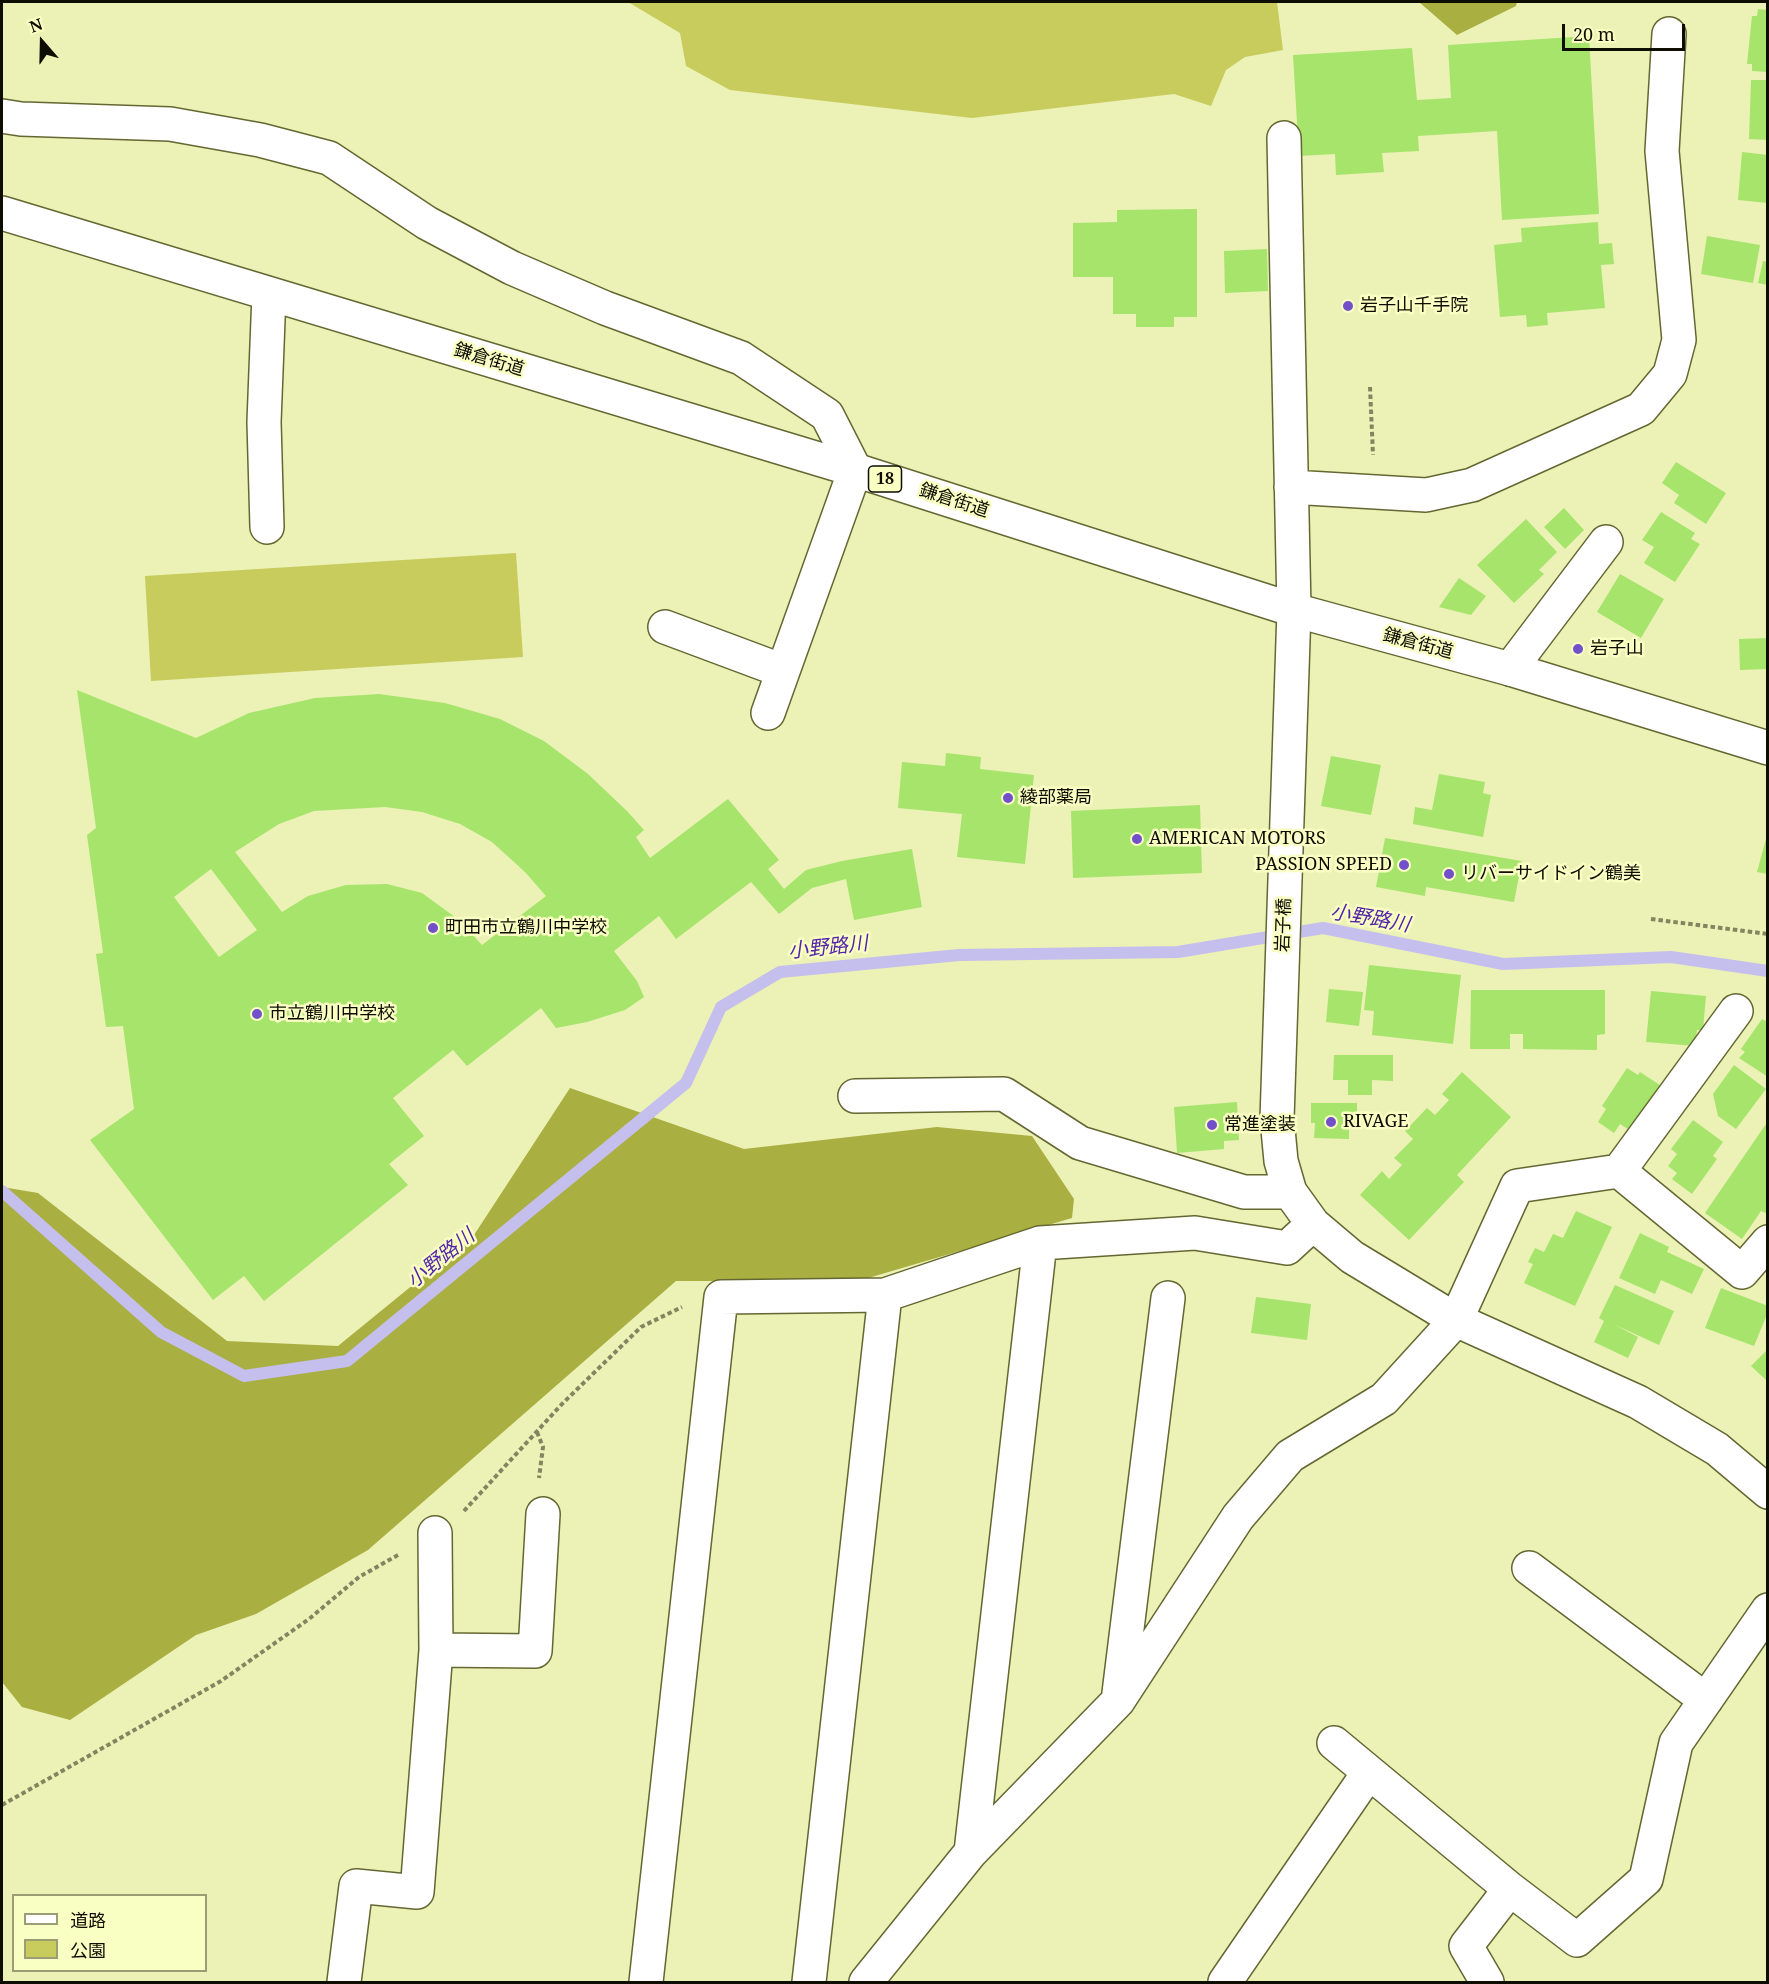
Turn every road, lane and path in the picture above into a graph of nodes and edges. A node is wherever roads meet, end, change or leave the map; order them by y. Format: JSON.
{"nodes":[{"id":1,"x":1669,"y":34,"type":"dead end"},
{"id":2,"x":2,"y":116,"type":"edge"},
{"id":3,"x":1284,"y":138,"type":"dead end"},
{"id":4,"x":2,"y":213,"type":"edge"},
{"id":5,"x":269,"y":294,"type":"junction"},
{"id":6,"x":1370,"y":387,"type":"dead end"},
{"id":7,"x":855,"y":470,"type":"junction"},
{"id":8,"x":1291,"y":487,"type":"junction"},
{"id":9,"x":1374,"y":492,"type":"junction"},
{"id":10,"x":267,"y":527,"type":"dead end"},
{"id":11,"x":1606,"y":543,"type":"dead end"},
{"id":12,"x":1294,"y":610,"type":"junction"},
{"id":13,"x":665,"y":627,"type":"dead end"},
{"id":14,"x":1510,"y":669,"type":"junction"},
{"id":15,"x":783,"y":670,"type":"junction"},
{"id":16,"x":768,"y":713,"type":"dead end"},
{"id":17,"x":1767,"y":748,"type":"edge"},
{"id":18,"x":1651,"y":919,"type":"dead end"},
{"id":19,"x":1767,"y":934,"type":"edge"},
{"id":20,"x":1736,"y":1011,"type":"dead end"},
{"id":21,"x":855,"y":1096,"type":"dead end"},
{"id":22,"x":1619,"y":1170,"type":"junction"},
{"id":23,"x":1290,"y":1192,"type":"junction"},
{"id":24,"x":1313,"y":1224,"type":"junction"},
{"id":25,"x":1767,"y":1242,"type":"edge"},
{"id":26,"x":1040,"y":1243,"type":"junction"},
{"id":27,"x":885,"y":1295,"type":"junction"},
{"id":28,"x":1168,"y":1298,"type":"dead end"},
{"id":29,"x":1456,"y":1320,"type":"junction"},
{"id":30,"x":641,"y":1327,"type":"dead end"},
{"id":31,"x":537,"y":1432,"type":"junction"},
{"id":32,"x":543,"y":1447,"type":"dead end"},
{"id":33,"x":1767,"y":1492,"type":"edge"},
{"id":34,"x":543,"y":1514,"type":"dead end"},
{"id":35,"x":435,"y":1533,"type":"junction"},
{"id":36,"x":1529,"y":1568,"type":"dead end"},
{"id":37,"x":1767,"y":1610,"type":"edge"},
{"id":38,"x":436,"y":1650,"type":"junction"},
{"id":39,"x":1706,"y":1700,"type":"junction"},
{"id":40,"x":1118,"y":1701,"type":"junction"},
{"id":41,"x":1334,"y":1743,"type":"dead end"},
{"id":42,"x":1369,"y":1772,"type":"junction"},
{"id":43,"x":2,"y":1805,"type":"edge"},
{"id":44,"x":971,"y":1852,"type":"junction"},
{"id":45,"x":1510,"y":1889,"type":"junction"},
{"id":46,"x":866,"y":1982,"type":"edge"},
{"id":47,"x":344,"y":1983,"type":"edge"},
{"id":48,"x":646,"y":1983,"type":"edge"},
{"id":49,"x":809,"y":1983,"type":"edge"},
{"id":50,"x":1225,"y":1983,"type":"edge"},
{"id":51,"x":1487,"y":1983,"type":"edge"}],
"edges":[{"from":1,"to":9,"type":"street"},
{"from":2,"to":7,"type":"street"},
{"from":3,"to":8,"type":"street","name":"岩子橋"},
{"from":4,"to":5,"type":"street","name":"鎌倉街道","number":"18"},
{"from":5,"to":7,"type":"street","name":"鎌倉街道","number":"18"},
{"from":5,"to":10,"type":"street"},
{"from":6,"to":9,"type":"path"},
{"from":7,"to":12,"type":"street","name":"鎌倉街道","number":"18"},
{"from":7,"to":15,"type":"street"},
{"from":8,"to":9,"type":"street"},
{"from":8,"to":12,"type":"street","name":"岩子橋"},
{"from":11,"to":14,"type":"street"},
{"from":12,"to":14,"type":"street","name":"鎌倉街道","number":"18"},
{"from":12,"to":23,"type":"street","name":"岩子橋"},
{"from":13,"to":15,"type":"street"},
{"from":14,"to":17,"type":"street","name":"鎌倉街道","number":"18"},
{"from":15,"to":16,"type":"street"},
{"from":18,"to":19,"type":"path"},
{"from":20,"to":22,"type":"street"},
{"from":21,"to":23,"type":"street"},
{"from":22,"to":25,"type":"street"},
{"from":22,"to":29,"type":"street"},
{"from":23,"to":24,"type":"street","name":"岩子橋"},
{"from":24,"to":26,"type":"street"},
{"from":24,"to":29,"type":"street","name":"岩子橋"},
{"from":26,"to":27,"type":"street"},
{"from":26,"to":44,"type":"street"},
{"from":27,"to":48,"type":"street"},
{"from":27,"to":49,"type":"street"},
{"from":28,"to":40,"type":"street"},
{"from":29,"to":33,"type":"street","name":"岩子橋"},
{"from":29,"to":40,"type":"street"},
{"from":30,"to":31,"type":"path"},
{"from":31,"to":32,"type":"path"},
{"from":31,"to":35,"type":"path"},
{"from":34,"to":38,"type":"street"},
{"from":35,"to":38,"type":"street"},
{"from":35,"to":43,"type":"path"},
{"from":36,"to":39,"type":"street"},
{"from":37,"to":39,"type":"street"},
{"from":38,"to":47,"type":"street"},
{"from":39,"to":45,"type":"street"},
{"from":40,"to":44,"type":"street"},
{"from":41,"to":42,"type":"street"},
{"from":42,"to":45,"type":"street"},
{"from":42,"to":50,"type":"street"},
{"from":44,"to":46,"type":"street"},
{"from":45,"to":51,"type":"street"}]}
